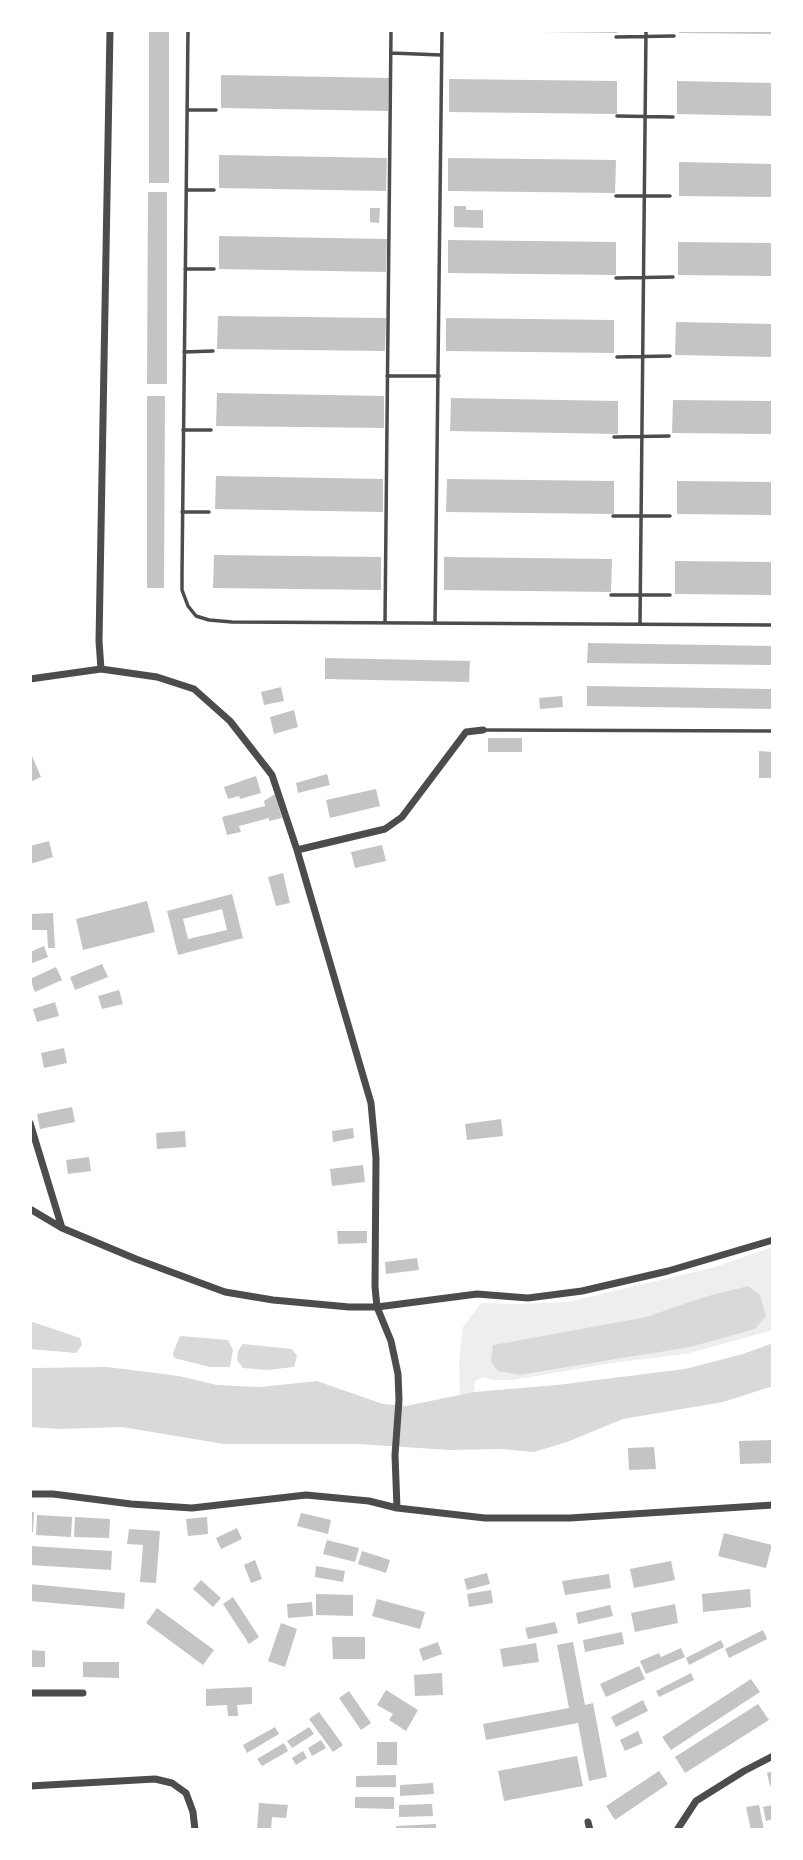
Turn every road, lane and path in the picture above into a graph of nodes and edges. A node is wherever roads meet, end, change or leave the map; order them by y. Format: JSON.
{"nodes":[{"id":1,"x":110,"y":30,"type":"edge"},
{"id":2,"x":188,"y":30,"type":"edge"},
{"id":3,"x":200,"y":30,"type":"edge"},
{"id":4,"x":216,"y":30,"type":"edge"},
{"id":5,"x":391,"y":30,"type":"edge"},
{"id":6,"x":442,"y":30,"type":"edge"},
{"id":7,"x":646,"y":30,"type":"edge"},
{"id":8,"x":646,"y":36,"type":"junction"},
{"id":9,"x":674,"y":36,"type":"dead end"},
{"id":10,"x":617,"y":37,"type":"dead end"},
{"id":11,"x":391,"y":53,"type":"junction"},
{"id":12,"x":442,"y":55,"type":"junction"},
{"id":13,"x":187,"y":110,"type":"junction"},
{"id":14,"x":216,"y":110,"type":"dead end"},
{"id":15,"x":617,"y":116,"type":"dead end"},
{"id":16,"x":645,"y":117,"type":"junction"},
{"id":17,"x":673,"y":117,"type":"dead end"},
{"id":18,"x":186,"y":190,"type":"junction"},
{"id":19,"x":214,"y":190,"type":"dead end"},
{"id":20,"x":616,"y":196,"type":"dead end"},
{"id":21,"x":644,"y":196,"type":"junction"},
{"id":22,"x":670,"y":196,"type":"dead end"},
{"id":23,"x":185,"y":269,"type":"junction"},
{"id":24,"x":215,"y":269,"type":"dead end"},
{"id":25,"x":673,"y":277,"type":"dead end"},
{"id":26,"x":616,"y":278,"type":"dead end"},
{"id":27,"x":644,"y":278,"type":"junction"},
{"id":28,"x":213,"y":351,"type":"dead end"},
{"id":29,"x":184,"y":352,"type":"junction"},
{"id":30,"x":617,"y":356,"type":"dead end"},
{"id":31,"x":643,"y":356,"type":"junction"},
{"id":32,"x":670,"y":356,"type":"dead end"},
{"id":33,"x":387,"y":376,"type":"junction"},
{"id":34,"x":439,"y":376,"type":"junction"},
{"id":35,"x":183,"y":430,"type":"junction"},
{"id":36,"x":211,"y":430,"type":"dead end"},
{"id":37,"x":669,"y":436,"type":"dead end"},
{"id":38,"x":614,"y":437,"type":"dead end"},
{"id":39,"x":642,"y":437,"type":"junction"},
{"id":40,"x":182,"y":512,"type":"junction"},
{"id":41,"x":209,"y":512,"type":"dead end"},
{"id":42,"x":613,"y":516,"type":"dead end"},
{"id":43,"x":641,"y":516,"type":"junction"},
{"id":44,"x":670,"y":516,"type":"dead end"},
{"id":45,"x":611,"y":595,"type":"dead end"},
{"id":46,"x":640,"y":595,"type":"junction"},
{"id":47,"x":670,"y":595,"type":"dead end"},
{"id":48,"x":385,"y":622,"type":"junction"},
{"id":49,"x":435,"y":622,"type":"junction"},
{"id":50,"x":640,"y":624,"type":"junction"},
{"id":51,"x":773,"y":625,"type":"edge"},
{"id":52,"x":102,"y":669,"type":"junction"},
{"id":53,"x":30,"y":679,"type":"edge"},
{"id":54,"x":483,"y":730,"type":"joint"},
{"id":55,"x":773,"y":732,"type":"edge"},
{"id":56,"x":297,"y":849,"type":"junction"},
{"id":57,"x":30,"y":1123,"type":"edge"},
{"id":58,"x":30,"y":1209,"type":"edge"},
{"id":59,"x":62,"y":1228,"type":"junction"},
{"id":60,"x":773,"y":1240,"type":"edge"},
{"id":61,"x":377,"y":1307,"type":"junction"},
{"id":62,"x":30,"y":1494,"type":"edge"},
{"id":63,"x":773,"y":1505,"type":"edge"},
{"id":64,"x":397,"y":1508,"type":"junction"},
{"id":65,"x":30,"y":1693,"type":"edge"},
{"id":66,"x":83,"y":1693,"type":"dead end"},
{"id":67,"x":773,"y":1756,"type":"edge"},
{"id":68,"x":30,"y":1786,"type":"edge"},
{"id":69,"x":588,"y":1822,"type":"dead end"},
{"id":70,"x":195,"y":1830,"type":"edge"},
{"id":71,"x":590,"y":1830,"type":"edge"},
{"id":72,"x":677,"y":1830,"type":"edge"}],
"edges":[{"from":1,"to":52,"type":"street"},
{"from":2,"to":13,"type":"lane"},
{"from":3,"to":4,"type":"lane"},
{"from":5,"to":11,"type":"lane"},
{"from":6,"to":12,"type":"lane"},
{"from":7,"to":8,"type":"lane"},
{"from":8,"to":9,"type":"lane"},
{"from":8,"to":10,"type":"lane"},
{"from":8,"to":16,"type":"lane"},
{"from":11,"to":12,"type":"lane"},
{"from":11,"to":33,"type":"lane"},
{"from":12,"to":34,"type":"lane"},
{"from":13,"to":14,"type":"lane"},
{"from":13,"to":18,"type":"lane"},
{"from":15,"to":16,"type":"lane"},
{"from":16,"to":17,"type":"lane"},
{"from":16,"to":21,"type":"lane"},
{"from":18,"to":19,"type":"lane"},
{"from":18,"to":23,"type":"lane"},
{"from":20,"to":21,"type":"lane"},
{"from":21,"to":22,"type":"lane"},
{"from":21,"to":27,"type":"lane"},
{"from":23,"to":24,"type":"lane"},
{"from":23,"to":29,"type":"lane"},
{"from":25,"to":27,"type":"lane"},
{"from":26,"to":27,"type":"lane"},
{"from":27,"to":31,"type":"lane"},
{"from":28,"to":29,"type":"lane"},
{"from":29,"to":35,"type":"lane"},
{"from":30,"to":31,"type":"lane"},
{"from":31,"to":32,"type":"lane"},
{"from":31,"to":39,"type":"lane"},
{"from":33,"to":34,"type":"lane"},
{"from":33,"to":48,"type":"lane"},
{"from":34,"to":49,"type":"lane"},
{"from":35,"to":36,"type":"lane"},
{"from":35,"to":40,"type":"lane"},
{"from":37,"to":39,"type":"lane"},
{"from":38,"to":39,"type":"lane"},
{"from":39,"to":43,"type":"lane"},
{"from":40,"to":41,"type":"lane"},
{"from":40,"to":48,"type":"lane"},
{"from":42,"to":43,"type":"lane"},
{"from":43,"to":44,"type":"lane"},
{"from":43,"to":46,"type":"lane"},
{"from":45,"to":46,"type":"lane"},
{"from":46,"to":47,"type":"lane"},
{"from":46,"to":50,"type":"lane"},
{"from":48,"to":49,"type":"lane"},
{"from":49,"to":50,"type":"lane"},
{"from":50,"to":51,"type":"lane"},
{"from":52,"to":53,"type":"street"},
{"from":52,"to":56,"type":"street"},
{"from":54,"to":55,"type":"lane"},
{"from":54,"to":56,"type":"street"},
{"from":56,"to":61,"type":"street"},
{"from":57,"to":59,"type":"street"},
{"from":58,"to":59,"type":"street"},
{"from":59,"to":61,"type":"street"},
{"from":60,"to":61,"type":"street"},
{"from":61,"to":64,"type":"street"},
{"from":62,"to":64,"type":"street"},
{"from":63,"to":64,"type":"street"},
{"from":65,"to":66,"type":"street"},
{"from":67,"to":72,"type":"street"},
{"from":68,"to":70,"type":"street"},
{"from":69,"to":71,"type":"street"}]}
